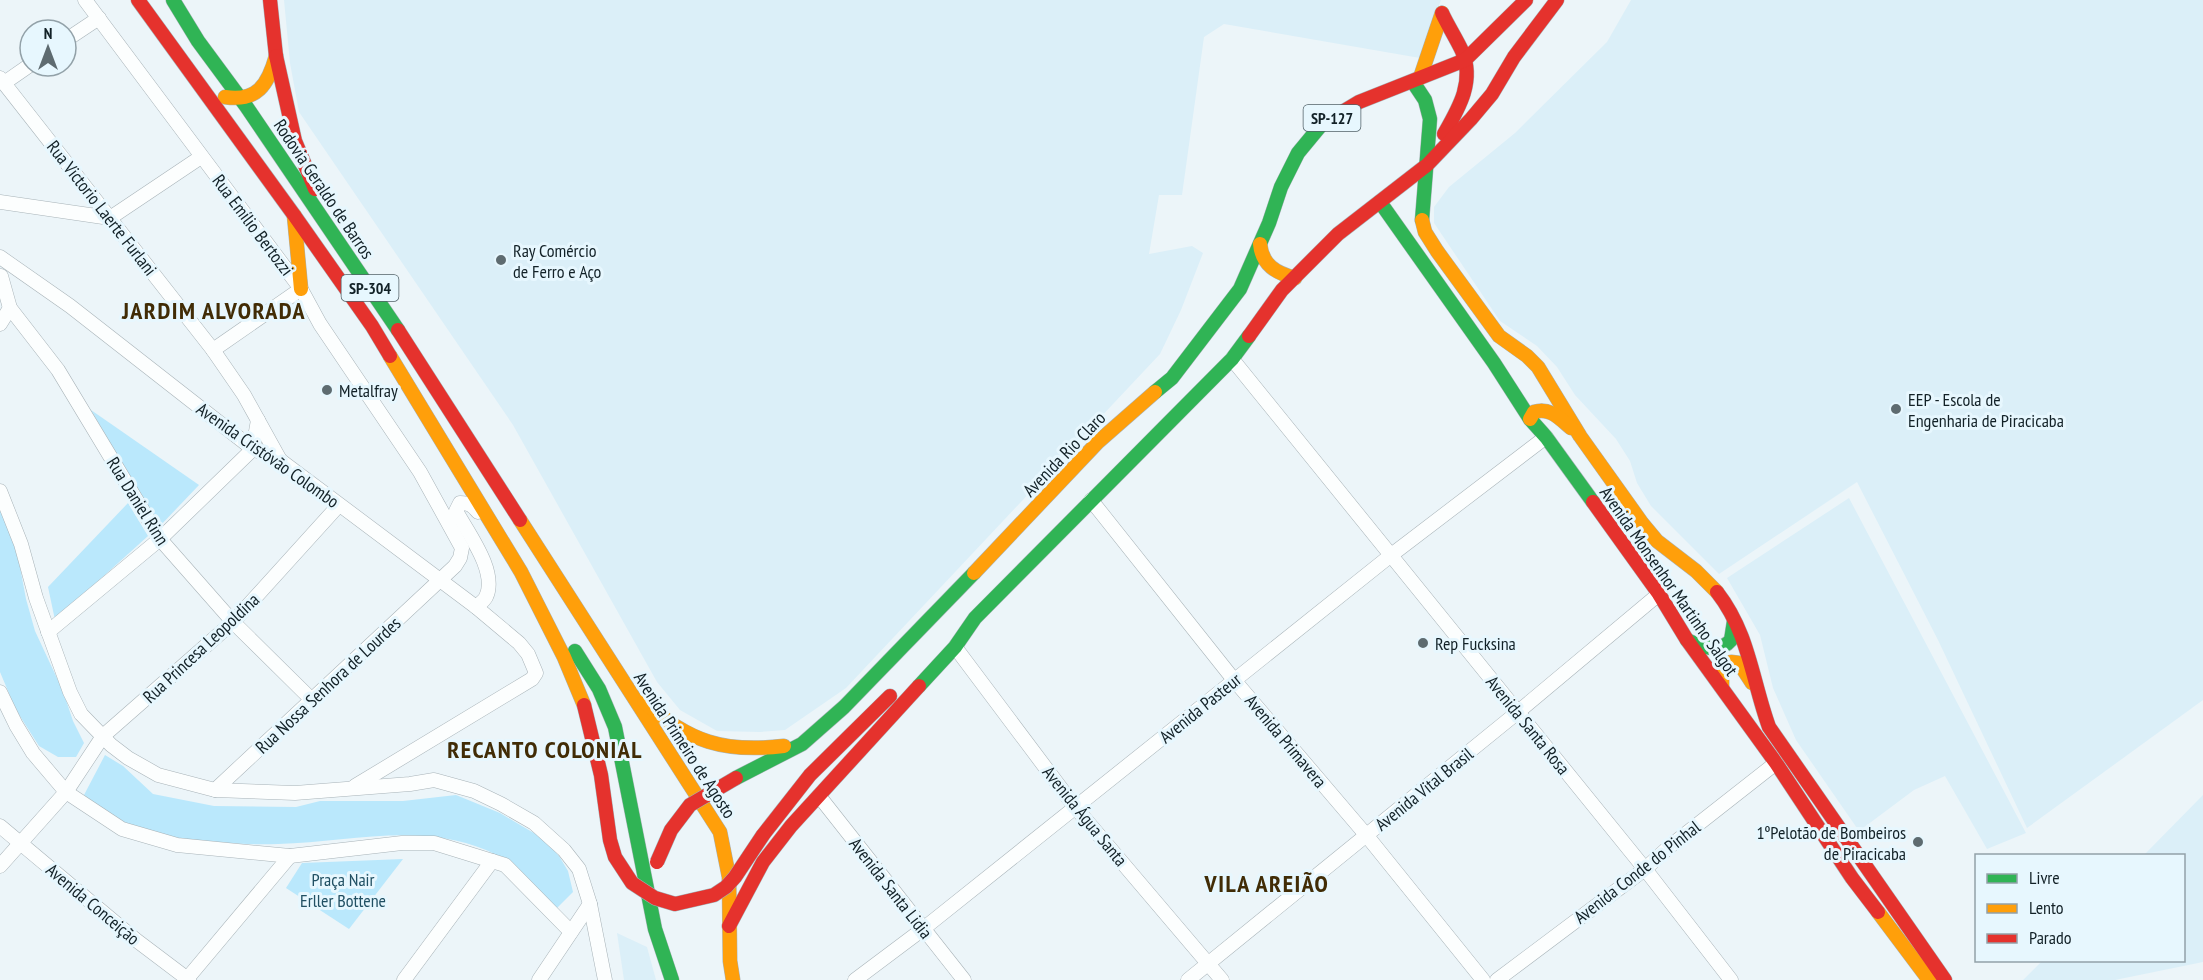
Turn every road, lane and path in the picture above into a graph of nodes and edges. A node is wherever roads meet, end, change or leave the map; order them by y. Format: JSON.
{"nodes":[{"id":1,"x":85,"y":0,"type":"edge"},
{"id":2,"x":139,"y":0,"type":"edge"},
{"id":3,"x":173,"y":0,"type":"edge"},
{"id":4,"x":270,"y":0,"type":"edge"},
{"id":5,"x":1526,"y":0,"type":"edge"},
{"id":6,"x":1557,"y":0,"type":"edge"},
{"id":7,"x":1445,"y":6,"type":"edge"},
{"id":8,"x":99,"y":18,"type":"junction"},
{"id":9,"x":78,"y":32,"type":"edge"},
{"id":10,"x":1490,"y":36,"type":"junction"},
{"id":11,"x":276,"y":56,"type":"junction"},
{"id":12,"x":1465,"y":60,"type":"junction"},
{"id":13,"x":18,"y":72,"type":"edge"},
{"id":14,"x":1417,"y":80,"type":"junction"},
{"id":15,"x":1,"y":81,"type":"edge"},
{"id":16,"x":240,"y":99,"type":"junction"},
{"id":17,"x":1471,"y":119,"type":"junction"},
{"id":18,"x":201,"y":157,"type":"junction"},
{"id":19,"x":1427,"y":165,"type":"junction"},
{"id":20,"x":0,"y":202,"type":"edge"},
{"id":21,"x":1380,"y":202,"type":"junction"},
{"id":22,"x":294,"y":215,"type":"junction"},
{"id":23,"x":110,"y":218,"type":"junction"},
{"id":24,"x":1422,"y":220,"type":"junction"},
{"id":25,"x":1260,"y":244,"type":"junction"},
{"id":26,"x":1,"y":257,"type":"edge"},
{"id":27,"x":0,"y":276,"type":"edge"},
{"id":28,"x":1294,"y":278,"type":"junction"},
{"id":29,"x":301,"y":289,"type":"junction"},
{"id":30,"x":10,"y":308,"type":"junction"},
{"id":31,"x":390,"y":317,"type":"junction"},
{"id":32,"x":0,"y":324,"type":"edge"},
{"id":33,"x":213,"y":350,"type":"junction"},
{"id":34,"x":1232,"y":359,"type":"junction"},
{"id":35,"x":1530,"y":419,"type":"junction"},
{"id":36,"x":258,"y":420,"type":"junction"},
{"id":37,"x":1580,"y":436,"type":"junction"},
{"id":38,"x":1546,"y":437,"type":"junction"},
{"id":39,"x":253,"y":449,"type":"junction"},
{"id":40,"x":280,"y":460,"type":"junction"},
{"id":41,"x":420,"y":472,"type":"junction"},
{"id":42,"x":0,"y":491,"type":"edge"},
{"id":43,"x":1091,"y":500,"type":"junction"},
{"id":44,"x":339,"y":505,"type":"junction"},
{"id":45,"x":458,"y":507,"type":"junction"},
{"id":46,"x":160,"y":539,"type":"junction"},
{"id":47,"x":502,"y":539,"type":"junction"},
{"id":48,"x":1390,"y":556,"type":"junction"},
{"id":49,"x":460,"y":558,"type":"junction"},
{"id":50,"x":483,"y":560,"type":"junction"},
{"id":51,"x":521,"y":572,"type":"junction"},
{"id":52,"x":441,"y":580,"type":"junction"},
{"id":53,"x":558,"y":582,"type":"joint"},
{"id":54,"x":1659,"y":594,"type":"junction"},
{"id":55,"x":476,"y":607,"type":"junction"},
{"id":56,"x":975,"y":618,"type":"junction"},
{"id":57,"x":1734,"y":621,"type":"junction"},
{"id":58,"x":233,"y":622,"type":"junction"},
{"id":59,"x":48,"y":632,"type":"junction"},
{"id":60,"x":1687,"y":640,"type":"junction"},
{"id":61,"x":955,"y":647,"type":"junction"},
{"id":62,"x":621,"y":679,"type":"junction"},
{"id":63,"x":1234,"y":680,"type":"junction"},
{"id":64,"x":1722,"y":687,"type":"junction"},
{"id":65,"x":0,"y":692,"type":"edge"},
{"id":66,"x":1758,"y":696,"type":"junction"},
{"id":67,"x":312,"y":700,"type":"junction"},
{"id":68,"x":1518,"y":712,"type":"junction"},
{"id":69,"x":103,"y":736,"type":"junction"},
{"id":70,"x":802,"y":744,"type":"junction"},
{"id":71,"x":1776,"y":763,"type":"junction"},
{"id":72,"x":351,"y":788,"type":"junction"},
{"id":73,"x":215,"y":790,"type":"junction"},
{"id":74,"x":66,"y":792,"type":"junction"},
{"id":75,"x":819,"y":796,"type":"junction"},
{"id":76,"x":1075,"y":807,"type":"junction"},
{"id":77,"x":0,"y":826,"type":"edge"},
{"id":78,"x":1367,"y":836,"type":"junction"},
{"id":79,"x":21,"y":844,"type":"junction"},
{"id":80,"x":290,"y":856,"type":"junction"},
{"id":81,"x":492,"y":861,"type":"junction"},
{"id":82,"x":0,"y":866,"type":"edge"},
{"id":83,"x":1868,"y":867,"type":"junction"},
{"id":84,"x":1645,"y":869,"type":"junction"},
{"id":85,"x":1852,"y":878,"type":"junction"},
{"id":86,"x":590,"y":904,"type":"junction"},
{"id":87,"x":729,"y":926,"type":"junction"},
{"id":88,"x":923,"y":929,"type":"junction"},
{"id":89,"x":571,"y":932,"type":"junction"},
{"id":90,"x":730,"y":961,"type":"junction"},
{"id":91,"x":1208,"y":963,"type":"junction"},
{"id":92,"x":187,"y":980,"type":"edge"},
{"id":93,"x":404,"y":980,"type":"edge"},
{"id":94,"x":539,"y":980,"type":"edge"},
{"id":95,"x":605,"y":980,"type":"edge"},
{"id":96,"x":672,"y":980,"type":"edge"},
{"id":97,"x":686,"y":980,"type":"edge"},
{"id":98,"x":717,"y":980,"type":"edge"},
{"id":99,"x":733,"y":980,"type":"edge"},
{"id":100,"x":855,"y":980,"type":"edge"},
{"id":101,"x":964,"y":980,"type":"edge"},
{"id":102,"x":1188,"y":980,"type":"edge"},
{"id":103,"x":1222,"y":980,"type":"edge"},
{"id":104,"x":1483,"y":980,"type":"edge"},
{"id":105,"x":1497,"y":980,"type":"edge"},
{"id":106,"x":1731,"y":980,"type":"edge"},
{"id":107,"x":1929,"y":980,"type":"edge"},
{"id":108,"x":1945,"y":980,"type":"edge"}],
"edges":[{"from":1,"to":8,"type":"street","name":"Rua Emílio Bertozzi"},
{"from":2,"to":16,"type":"main road"},
{"from":2,"to":22,"type":"main road","number":"SP-304"},
{"from":3,"to":16,"type":"main road","name":"Rodovia Geraldo de Barros","number":"SP-304"},
{"from":4,"to":11,"type":"main road"},
{"from":5,"to":10,"type":"main road","number":"SP-127"},
{"from":6,"to":17,"type":"main road"},
{"from":7,"to":10,"type":"main road"},
{"from":7,"to":12,"type":"main road"},
{"from":7,"to":14,"type":"main road"},
{"from":8,"to":9,"type":"street"},
{"from":8,"to":18,"type":"street","name":"Rua Emílio Bertozzi"},
{"from":10,"to":12,"type":"main road","number":"SP-127"},
{"from":11,"to":16,"type":"main road"},
{"from":11,"to":31,"type":"main road"},
{"from":12,"to":14,"type":"main road","name":"Avenida Rio Claro","number":"SP-127"},
{"from":12,"to":19,"type":"main road"},
{"from":13,"to":15,"type":"street"},
{"from":14,"to":19,"type":"main road"},
{"from":14,"to":25,"type":"main road","name":"Avenida Rio Claro","number":"SP-127"},
{"from":15,"to":23,"type":"street","name":"Rua Victorio Laerte Furlani"},
{"from":16,"to":31,"type":"main road","name":"Rodovia Geraldo de Barros","number":"SP-304"},
{"from":17,"to":19,"type":"main road"},
{"from":17,"to":24,"type":"main road"},
{"from":18,"to":23,"type":"street"},
{"from":18,"to":29,"type":"street","name":"Rua Emílio Bertozzi"},
{"from":19,"to":21,"type":"main road"},
{"from":19,"to":24,"type":"main road"},
{"from":20,"to":23,"type":"street"},
{"from":21,"to":28,"type":"main road"},
{"from":21,"to":35,"type":"main road","name":"Avenida Monsenhor Martinho Salgot"},
{"from":22,"to":29,"type":"main road"},
{"from":22,"to":47,"type":"main road","number":"SP-304"},
{"from":23,"to":33,"type":"street","name":"Rua Victorio Laerte Furlani"},
{"from":24,"to":37,"type":"main road","name":"Avenida Monsenhor Martinho Salgot"},
{"from":25,"to":28,"type":"main road"},
{"from":25,"to":70,"type":"main road","name":"Avenida Rio Claro"},
{"from":26,"to":27,"type":"street","name":"Avenida Cristóvão Colombo"},
{"from":26,"to":39,"type":"street","name":"Avenida Cristóvão Colombo"},
{"from":27,"to":30,"type":"street","name":"Rua Daniel Rinn"},
{"from":28,"to":34,"type":"main road"},
{"from":29,"to":33,"type":"street"},
{"from":29,"to":41,"type":"street","name":"Rua Emílio Bertozzi"},
{"from":30,"to":32,"type":"street"},
{"from":30,"to":46,"type":"street","name":"Rua Daniel Rinn"},
{"from":31,"to":53,"type":"main road","name":"Rodovia Geraldo de Barros","number":"SP-304"},
{"from":33,"to":36,"type":"street","name":"Rua Victorio Laerte Furlani"},
{"from":34,"to":43,"type":"main road"},
{"from":34,"to":48,"type":"street","name":"Avenida Santa Rosa"},
{"from":35,"to":37,"type":"main road"},
{"from":35,"to":38,"type":"main road","name":"Avenida Monsenhor Martinho Salgot"},
{"from":36,"to":39,"type":"street"},
{"from":36,"to":40,"type":"street","name":"Rua Victorio Laerte Furlani"},
{"from":37,"to":57,"type":"main road","name":"Avenida Monsenhor Martinho Salgot"},
{"from":38,"to":48,"type":"street","name":"Avenida Pasteur"},
{"from":38,"to":54,"type":"main road","name":"Avenida Monsenhor Martinho Salgot"},
{"from":39,"to":40,"type":"street","name":"Avenida Cristóvão Colombo"},
{"from":39,"to":46,"type":"street"},
{"from":40,"to":44,"type":"street","name":"Avenida Cristóvão Colombo"},
{"from":41,"to":45,"type":"street"},
{"from":41,"to":49,"type":"street","name":"Rua Emílio Bertozzi"},
{"from":42,"to":59,"type":"street"},
{"from":43,"to":56,"type":"main road"},
{"from":43,"to":63,"type":"street","name":"Avenida Primavera"},
{"from":44,"to":52,"type":"street","name":"Avenida Cristóvão Colombo"},
{"from":44,"to":58,"type":"street","name":"Rua Princesa Leopoldina"},
{"from":45,"to":47,"type":"street"},
{"from":45,"to":50,"type":"street"},
{"from":46,"to":58,"type":"street","name":"Rua Daniel Rinn"},
{"from":46,"to":59,"type":"street"},
{"from":47,"to":51,"type":"main road","number":"SP-304"},
{"from":48,"to":63,"type":"street","name":"Avenida Pasteur"},
{"from":48,"to":68,"type":"street","name":"Avenida Santa Rosa"},
{"from":49,"to":50,"type":"street"},
{"from":49,"to":52,"type":"street"},
{"from":50,"to":55,"type":"street"},
{"from":51,"to":56,"type":"main road","bridge":true},
{"from":51,"to":96,"type":"main road"},
{"from":52,"to":55,"type":"street","name":"Avenida Cristóvão Colombo"},
{"from":52,"to":67,"type":"street","name":"Rua Nossa Senhora de Lourdes"},
{"from":53,"to":62,"type":"main road","name":"Avenida Primeiro de Agosto","number":"SP-304"},
{"from":54,"to":60,"type":"main road","name":"Avenida Monsenhor Martinho Salgot"},
{"from":54,"to":68,"type":"street","name":"Avenida Vital Brasil"},
{"from":55,"to":72,"type":"street","name":"Avenida Cristóvão Colombo"},
{"from":56,"to":61,"type":"main road"},
{"from":57,"to":60,"type":"main road"},
{"from":57,"to":66,"type":"main road","name":"Avenida Monsenhor Martinho Salgot"},
{"from":58,"to":67,"type":"street","name":"Rua Daniel Rinn"},
{"from":58,"to":69,"type":"street","name":"Rua Princesa Leopoldina"},
{"from":59,"to":69,"type":"street"},
{"from":60,"to":64,"type":"main road","name":"Avenida Monsenhor Martinho Salgot"},
{"from":61,"to":75,"type":"main road"},
{"from":61,"to":76,"type":"street","name":"Avenida Água Santa"},
{"from":62,"to":70,"type":"main road"},
{"from":62,"to":87,"type":"main road","name":"Avenida Primeiro de Agosto"},
{"from":63,"to":76,"type":"street","name":"Avenida Pasteur"},
{"from":63,"to":78,"type":"street","name":"Avenida Primavera"},
{"from":64,"to":66,"type":"main road"},
{"from":64,"to":71,"type":"main road","name":"Avenida Monsenhor Martinho Salgot"},
{"from":65,"to":74,"type":"street"},
{"from":66,"to":83,"type":"main road","name":"Avenida Monsenhor Martinho Salgot"},
{"from":67,"to":73,"type":"street","name":"Rua Nossa Senhora de Lourdes"},
{"from":68,"to":78,"type":"street","name":"Avenida Vital Brasil"},
{"from":68,"to":84,"type":"street","name":"Avenida Santa Rosa"},
{"from":69,"to":73,"type":"street"},
{"from":69,"to":74,"type":"street","name":"Rua Princesa Leopoldina"},
{"from":70,"to":97,"type":"main road","name":"Avenida Rio Claro","bridge":true},
{"from":71,"to":84,"type":"street","name":"Avenida Conde do Pinhal"},
{"from":71,"to":85,"type":"main road","name":"Avenida Monsenhor Martinho Salgot"},
{"from":72,"to":73,"type":"street"},
{"from":72,"to":86,"type":"street"},
{"from":74,"to":79,"type":"street","name":"Rua Princesa Leopoldina"},
{"from":74,"to":80,"type":"street"},
{"from":75,"to":87,"type":"main road"},
{"from":75,"to":88,"type":"street","name":"Avenida Santa Lidia"},
{"from":76,"to":88,"type":"street","name":"Avenida Pasteur"},
{"from":76,"to":91,"type":"street","name":"Avenida Água Santa"},
{"from":77,"to":79,"type":"street","name":"Avenida Conceição"},
{"from":78,"to":91,"type":"street","name":"Avenida Vital Brasil"},
{"from":78,"to":104,"type":"street","name":"Avenida Primavera"},
{"from":79,"to":82,"type":"street","name":"Rua Princesa Leopoldina"},
{"from":79,"to":92,"type":"street","name":"Avenida Conceição"},
{"from":80,"to":81,"type":"street"},
{"from":80,"to":92,"type":"street"},
{"from":81,"to":89,"type":"street"},
{"from":81,"to":93,"type":"street"},
{"from":83,"to":85,"type":"main road"},
{"from":83,"to":108,"type":"main road","name":"Avenida Monsenhor Martinho Salgot"},
{"from":84,"to":105,"type":"street","name":"Avenida Conde do Pinhal"},
{"from":84,"to":106,"type":"street","name":"Avenida Santa Rosa"},
{"from":85,"to":107,"type":"main road","name":"Avenida Monsenhor Martinho Salgot"},
{"from":86,"to":89,"type":"street"},
{"from":86,"to":95,"type":"street"},
{"from":87,"to":90,"type":"main road","name":"Avenida Primeiro de Agosto"},
{"from":88,"to":100,"type":"street","name":"Avenida Pasteur"},
{"from":88,"to":101,"type":"street","name":"Avenida Santa Lidia"},
{"from":89,"to":94,"type":"street"},
{"from":90,"to":98,"type":"main road"},
{"from":90,"to":99,"type":"main road","name":"Avenida Primeiro de Agosto"},
{"from":91,"to":102,"type":"street","name":"Avenida Vital Brasil"},
{"from":91,"to":103,"type":"street","name":"Avenida Água Santa"}]}
